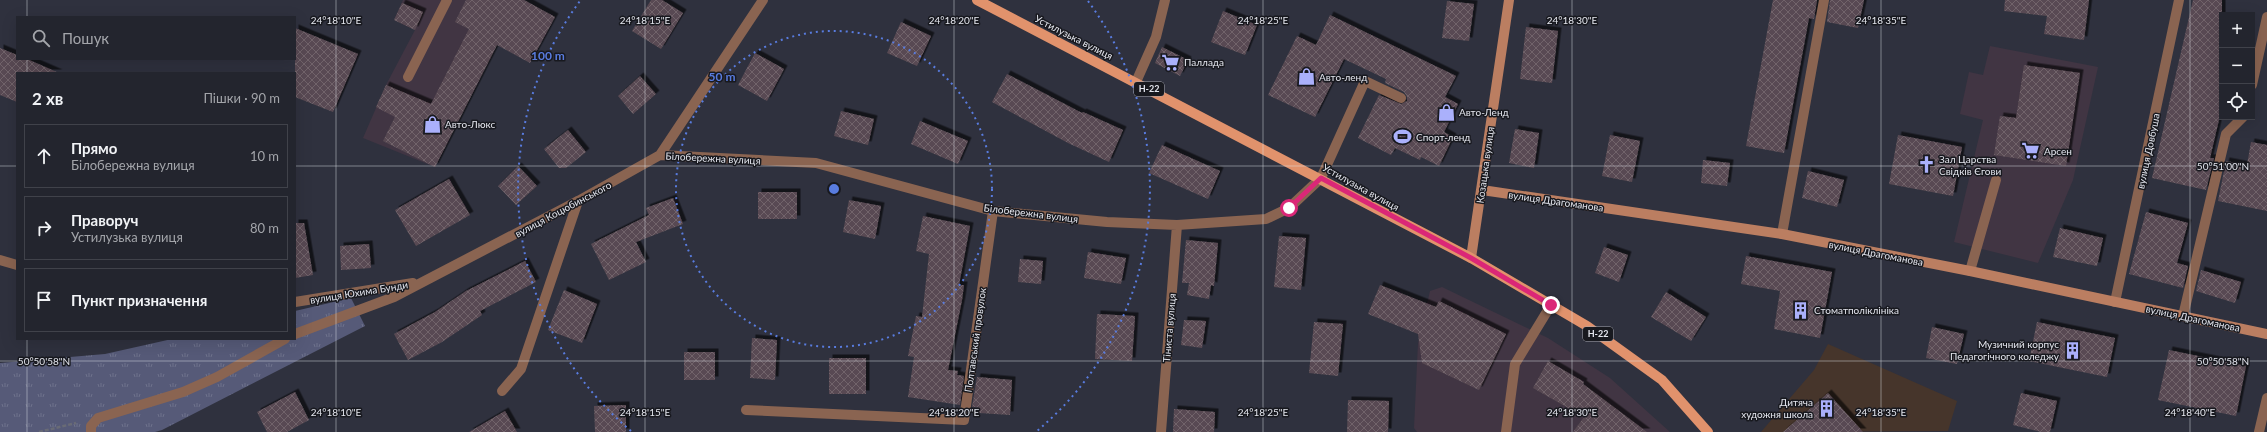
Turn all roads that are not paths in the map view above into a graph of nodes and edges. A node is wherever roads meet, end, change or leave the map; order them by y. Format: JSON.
{"nodes":[{"id":1,"x":447,"y":0,"type":"edge"},
{"id":2,"x":763,"y":0,"type":"edge"},
{"id":3,"x":977,"y":0,"type":"edge"},
{"id":4,"x":1165,"y":0,"type":"edge"},
{"id":5,"x":1509,"y":0,"type":"edge"},
{"id":6,"x":1824,"y":0,"type":"edge"},
{"id":7,"x":2179,"y":0,"type":"edge"},
{"id":8,"x":2267,"y":17,"type":"edge"},
{"id":9,"x":408,"y":77,"type":"dead end"},
{"id":10,"x":1136,"y":82,"type":"junction"},
{"id":11,"x":2252,"y":84,"type":"edge"},
{"id":12,"x":1401,"y":98,"type":"dead end"},
{"id":13,"x":2240,"y":120,"type":"edge"},
{"id":14,"x":660,"y":155,"type":"junction"},
{"id":15,"x":1321,"y":178,"type":"junction"},
{"id":16,"x":1996,"y":180,"type":"dead end"},
{"id":17,"x":1482,"y":190,"type":"junction"},
{"id":18,"x":578,"y":201,"type":"junction"},
{"id":19,"x":993,"y":210,"type":"junction"},
{"id":20,"x":1177,"y":225,"type":"junction"},
{"id":21,"x":1782,"y":234,"type":"junction"},
{"id":22,"x":1471,"y":258,"type":"junction"},
{"id":23,"x":0,"y":260,"type":"edge"},
{"id":24,"x":16,"y":265,"type":"edge"},
{"id":25,"x":1970,"y":271,"type":"junction"},
{"id":26,"x":423,"y":282,"type":"junction"},
{"id":27,"x":296,"y":302,"type":"edge"},
{"id":28,"x":2115,"y":302,"type":"junction"},
{"id":29,"x":1551,"y":305,"type":"junction"},
{"id":30,"x":2183,"y":316,"type":"junction"},
{"id":31,"x":296,"y":334,"type":"edge"},
{"id":32,"x":2267,"y":334,"type":"edge"},
{"id":33,"x":283,"y":340,"type":"edge"},
{"id":34,"x":502,"y":391,"type":"dead end"},
{"id":35,"x":2267,"y":398,"type":"edge"},
{"id":36,"x":746,"y":410,"type":"dead end"},
{"id":37,"x":90,"y":432,"type":"edge"},
{"id":38,"x":1161,"y":432,"type":"edge"},
{"id":39,"x":1506,"y":432,"type":"edge"},
{"id":40,"x":1708,"y":432,"type":"edge"},
{"id":41,"x":2259,"y":432,"type":"edge"}],
"edges":[{"from":1,"to":9,"type":"street"},
{"from":2,"to":14,"type":"street","name":"вулиця Коцюбинського"},
{"from":3,"to":10,"type":"main road","name":"Устилузька вулиця","number":"Н-22"},
{"from":4,"to":10,"type":"street"},
{"from":5,"to":17,"type":"street","name":"Козацька вулиця"},
{"from":6,"to":21,"type":"street"},
{"from":7,"to":28,"type":"street","name":"вулиця Довбуша"},
{"from":8,"to":11,"type":"street"},
{"from":10,"to":15,"type":"main road","name":"Устилузька вулиця","number":"Н-22"},
{"from":12,"to":15,"type":"street"},
{"from":13,"to":30,"type":"street"},
{"from":14,"to":18,"type":"street","name":"вулиця Коцюбинського"},
{"from":14,"to":19,"type":"street","name":"Білобережна вулиця"},
{"from":15,"to":20,"type":"street","name":"Білобережна вулиця"},
{"from":15,"to":22,"type":"main road","name":"Устилузька вулиця","number":"Н-22"},
{"from":16,"to":25,"type":"street"},
{"from":17,"to":21,"type":"street","name":"вулиця Драгоманова"},
{"from":17,"to":22,"type":"street","name":"Козацька вулиця"},
{"from":18,"to":26,"type":"street","name":"вулиця Коцюбинського"},
{"from":18,"to":34,"type":"street"},
{"from":19,"to":20,"type":"street","name":"Білобережна вулиця"},
{"from":19,"to":36,"type":"street","name":"Полтавський провулок"},
{"from":20,"to":38,"type":"street","name":"Тіниста вулиця"},
{"from":21,"to":25,"type":"street","name":"вулиця Драгоманова"},
{"from":22,"to":29,"type":"main road","name":"Устилузька вулиця","number":"Н-22"},
{"from":23,"to":24,"type":"street"},
{"from":25,"to":28,"type":"street","name":"вулиця Драгоманова"},
{"from":26,"to":27,"type":"street","name":"вулиця Юхима Бунди"},
{"from":26,"to":31,"type":"street","name":"вулиця Коцюбинського"},
{"from":28,"to":30,"type":"street","name":"вулиця Драгоманова"},
{"from":29,"to":39,"type":"street"},
{"from":29,"to":40,"type":"main road","name":"Устилузька вулиця","number":"Н-22"},
{"from":30,"to":32,"type":"street","name":"вулиця Драгоманова"},
{"from":33,"to":37,"type":"street"},
{"from":35,"to":41,"type":"street"}]}
